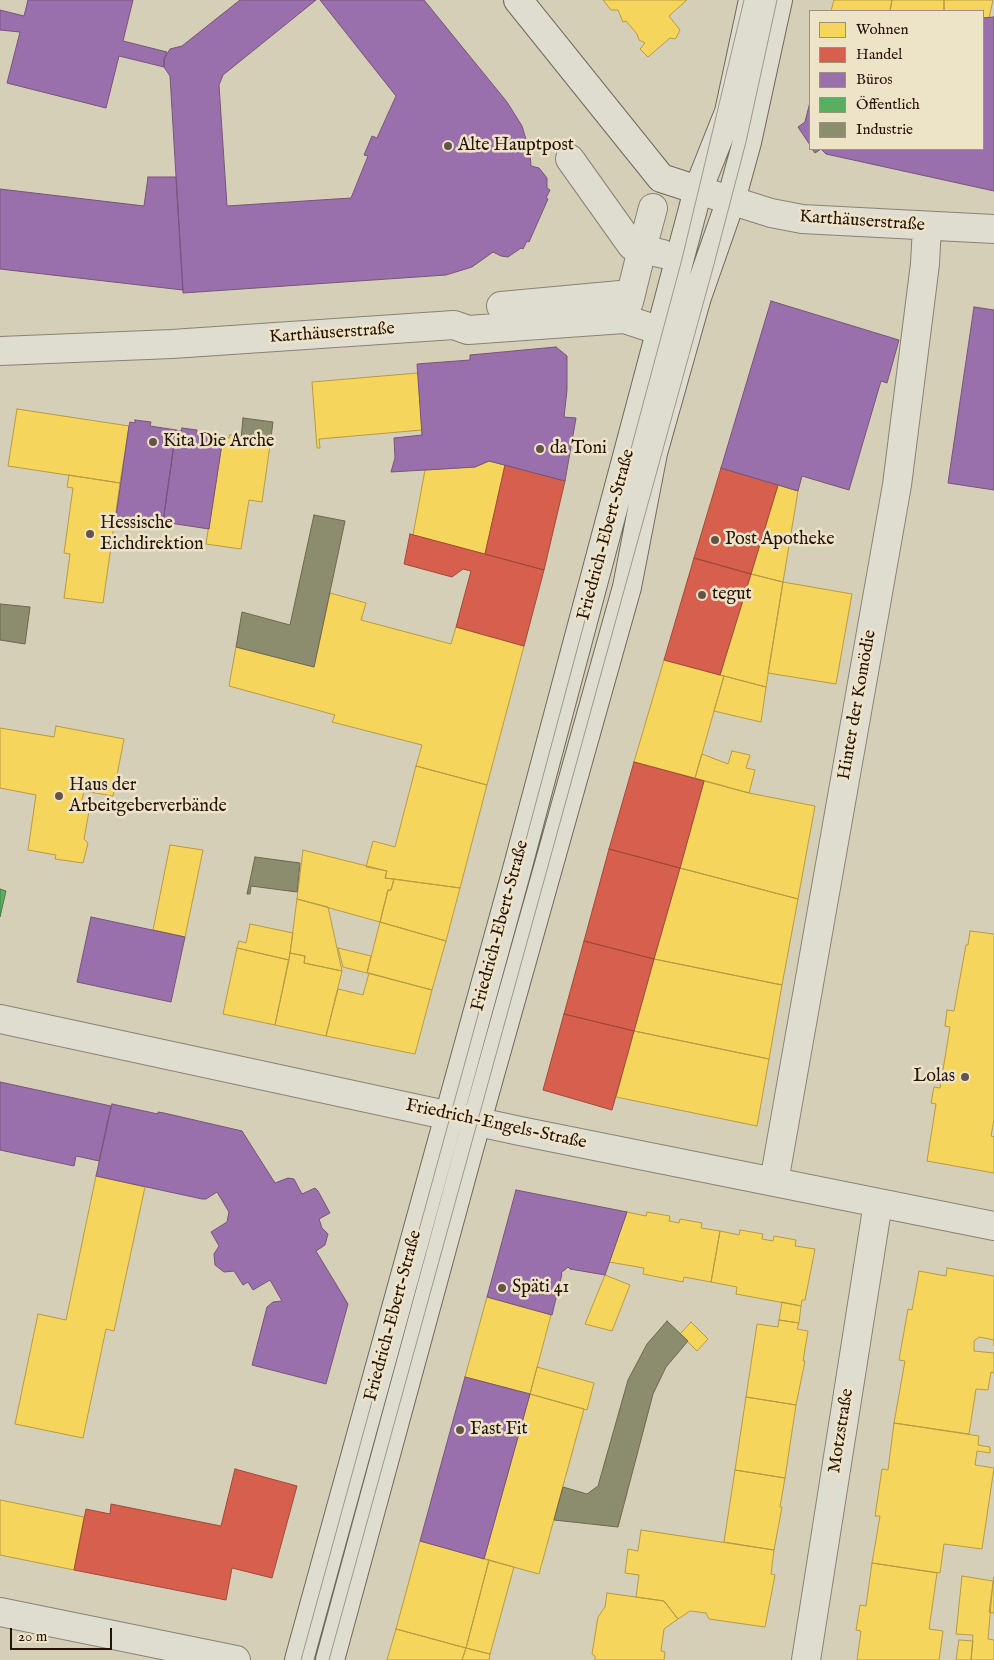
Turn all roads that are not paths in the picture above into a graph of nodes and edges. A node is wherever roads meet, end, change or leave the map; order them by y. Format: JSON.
{"nodes":[{"id":1,"x":518,"y":0,"type":"edge"},
{"id":2,"x":753,"y":0,"type":"edge"},
{"id":3,"x":778,"y":0,"type":"edge"},
{"id":4,"x":729,"y":112,"type":"junction"},
{"id":5,"x":570,"y":159,"type":"dead end"},
{"id":6,"x":698,"y":190,"type":"junction"},
{"id":7,"x":731,"y":200,"type":"junction"},
{"id":8,"x":653,"y":208,"type":"dead end"},
{"id":9,"x":926,"y":226,"type":"junction"},
{"id":10,"x":994,"y":229,"type":"edge"},
{"id":11,"x":653,"y":252,"type":"junction"},
{"id":12,"x":697,"y":297,"type":"junction"},
{"id":13,"x":501,"y":306,"type":"dead end"},
{"id":14,"x":661,"y":330,"type":"junction"},
{"id":15,"x":0,"y":351,"type":"edge"},
{"id":16,"x":0,"y":1019,"type":"edge"},
{"id":17,"x":449,"y":1114,"type":"junction"},
{"id":18,"x":478,"y":1121,"type":"junction"},
{"id":19,"x":774,"y":1182,"type":"junction"},
{"id":20,"x":878,"y":1203,"type":"junction"},
{"id":21,"x":994,"y":1226,"type":"edge"},
{"id":22,"x":0,"y":1612,"type":"edge"},
{"id":23,"x":236,"y":1660,"type":"edge"},
{"id":24,"x":299,"y":1660,"type":"edge"},
{"id":25,"x":330,"y":1660,"type":"edge"},
{"id":26,"x":806,"y":1660,"type":"edge"}],
"edges":[{"from":1,"to":6,"type":"street"},
{"from":2,"to":4,"type":"street","name":"Friedrich-Ebert-Straße"},
{"from":3,"to":7,"type":"street","name":"Friedrich-Ebert-Straße"},
{"from":4,"to":6,"type":"street","name":"Friedrich-Ebert-Straße"},
{"from":4,"to":7,"type":"street"},
{"from":5,"to":11,"type":"street"},
{"from":6,"to":7,"type":"street"},
{"from":6,"to":12,"type":"street"},
{"from":6,"to":14,"type":"street","name":"Friedrich-Ebert-Straße"},
{"from":7,"to":9,"type":"street","name":"Karthäuserstraße"},
{"from":7,"to":12,"type":"street","name":"Friedrich-Ebert-Straße"},
{"from":8,"to":11,"type":"street"},
{"from":9,"to":10,"type":"street","name":"Karthäuserstraße"},
{"from":9,"to":19,"type":"street","name":"Hinter der Komödie"},
{"from":11,"to":13,"type":"street"},
{"from":12,"to":18,"type":"street","name":"Friedrich-Ebert-Straße"},
{"from":14,"to":15,"type":"street","name":"Karthäuserstraße"},
{"from":14,"to":17,"type":"street","name":"Friedrich-Ebert-Straße"},
{"from":16,"to":17,"type":"street","name":"Friedrich-Engels-Straße"},
{"from":17,"to":18,"type":"street","name":"Friedrich-Engels-Straße"},
{"from":17,"to":24,"type":"street","name":"Friedrich-Ebert-Straße"},
{"from":18,"to":19,"type":"street","name":"Friedrich-Engels-Straße"},
{"from":18,"to":25,"type":"street","name":"Friedrich-Ebert-Straße"},
{"from":19,"to":20,"type":"street","name":"Friedrich-Engels-Straße"},
{"from":20,"to":21,"type":"street","name":"Friedrich-Engels-Straße"},
{"from":20,"to":26,"type":"street","name":"Motzstraße"},
{"from":22,"to":23,"type":"street"}]}
